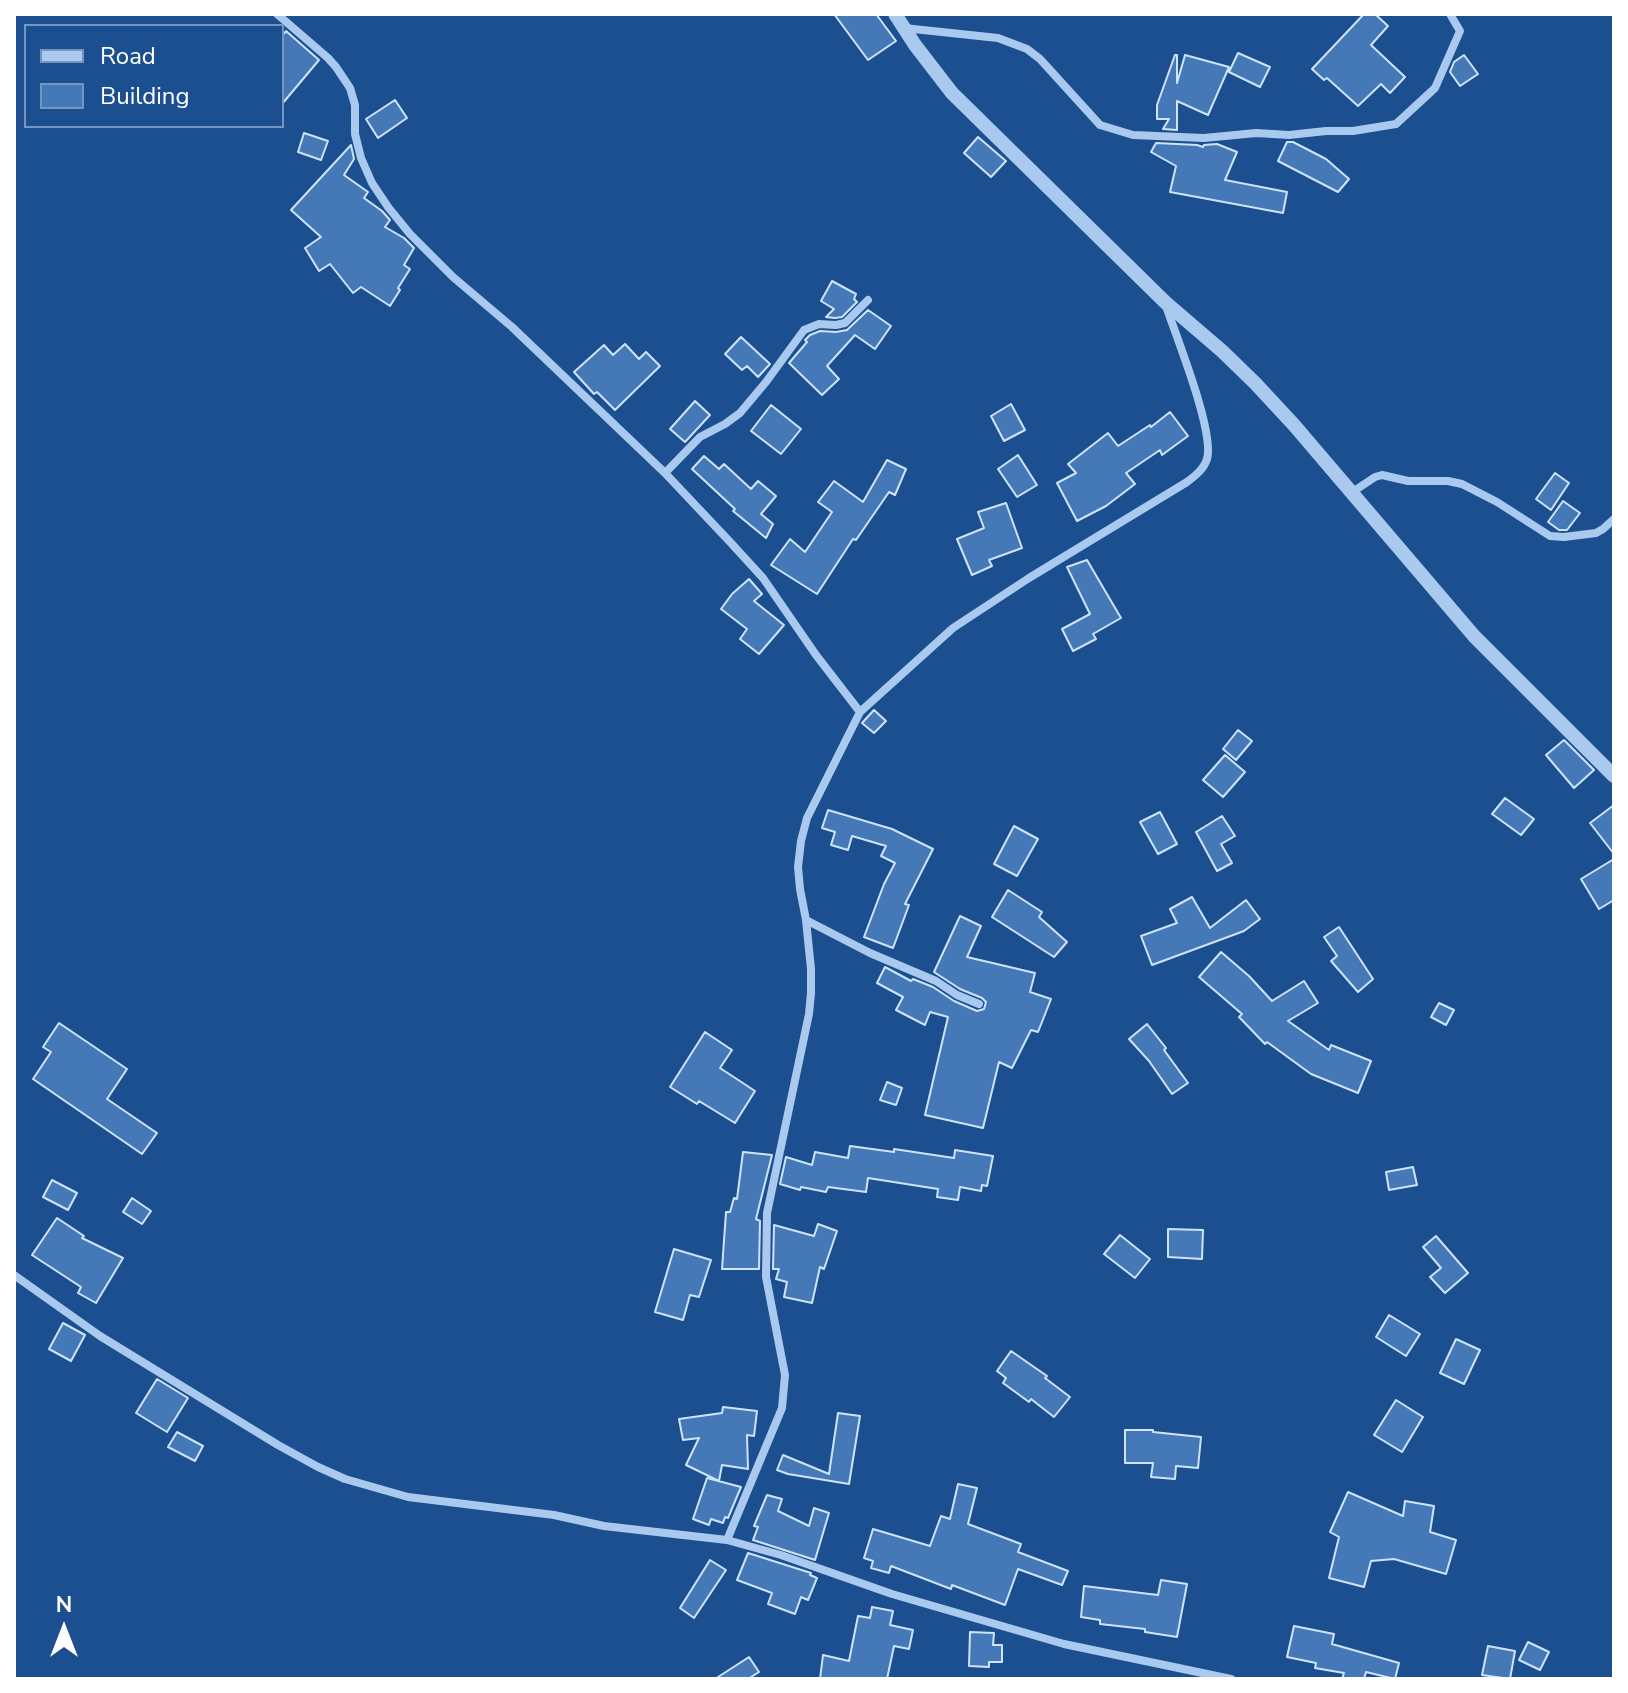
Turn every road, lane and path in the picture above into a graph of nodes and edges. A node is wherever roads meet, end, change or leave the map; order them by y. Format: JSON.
{"nodes":[{"id":1,"x":277,"y":14,"type":"edge"},
{"id":2,"x":895,"y":14,"type":"edge"},
{"id":3,"x":1450,"y":14,"type":"edge"},
{"id":4,"x":903,"y":28,"type":"junction"},
{"id":5,"x":868,"y":300,"type":"dead end"},
{"id":6,"x":1165,"y":302,"type":"junction"},
{"id":7,"x":665,"y":473,"type":"junction"},
{"id":8,"x":1351,"y":493,"type":"junction"},
{"id":9,"x":1614,"y":519,"type":"edge"},
{"id":10,"x":860,"y":712,"type":"junction"},
{"id":11,"x":1614,"y":776,"type":"edge"},
{"id":12,"x":806,"y":920,"type":"junction"},
{"id":13,"x":979,"y":1004,"type":"dead end"},
{"id":14,"x":14,"y":1275,"type":"edge"},
{"id":15,"x":727,"y":1540,"type":"junction"},
{"id":16,"x":1231,"y":1679,"type":"edge"}],
"edges":[{"from":1,"to":7,"type":"street"},
{"from":2,"to":4,"type":"street"},
{"from":3,"to":4,"type":"street"},
{"from":4,"to":6,"type":"street"},
{"from":5,"to":7,"type":"street"},
{"from":6,"to":8,"type":"street"},
{"from":6,"to":10,"type":"street"},
{"from":7,"to":10,"type":"street"},
{"from":8,"to":9,"type":"street"},
{"from":8,"to":11,"type":"street"},
{"from":10,"to":12,"type":"street"},
{"from":12,"to":13,"type":"street"},
{"from":12,"to":15,"type":"street"},
{"from":14,"to":15,"type":"street"},
{"from":15,"to":16,"type":"street"}]}
